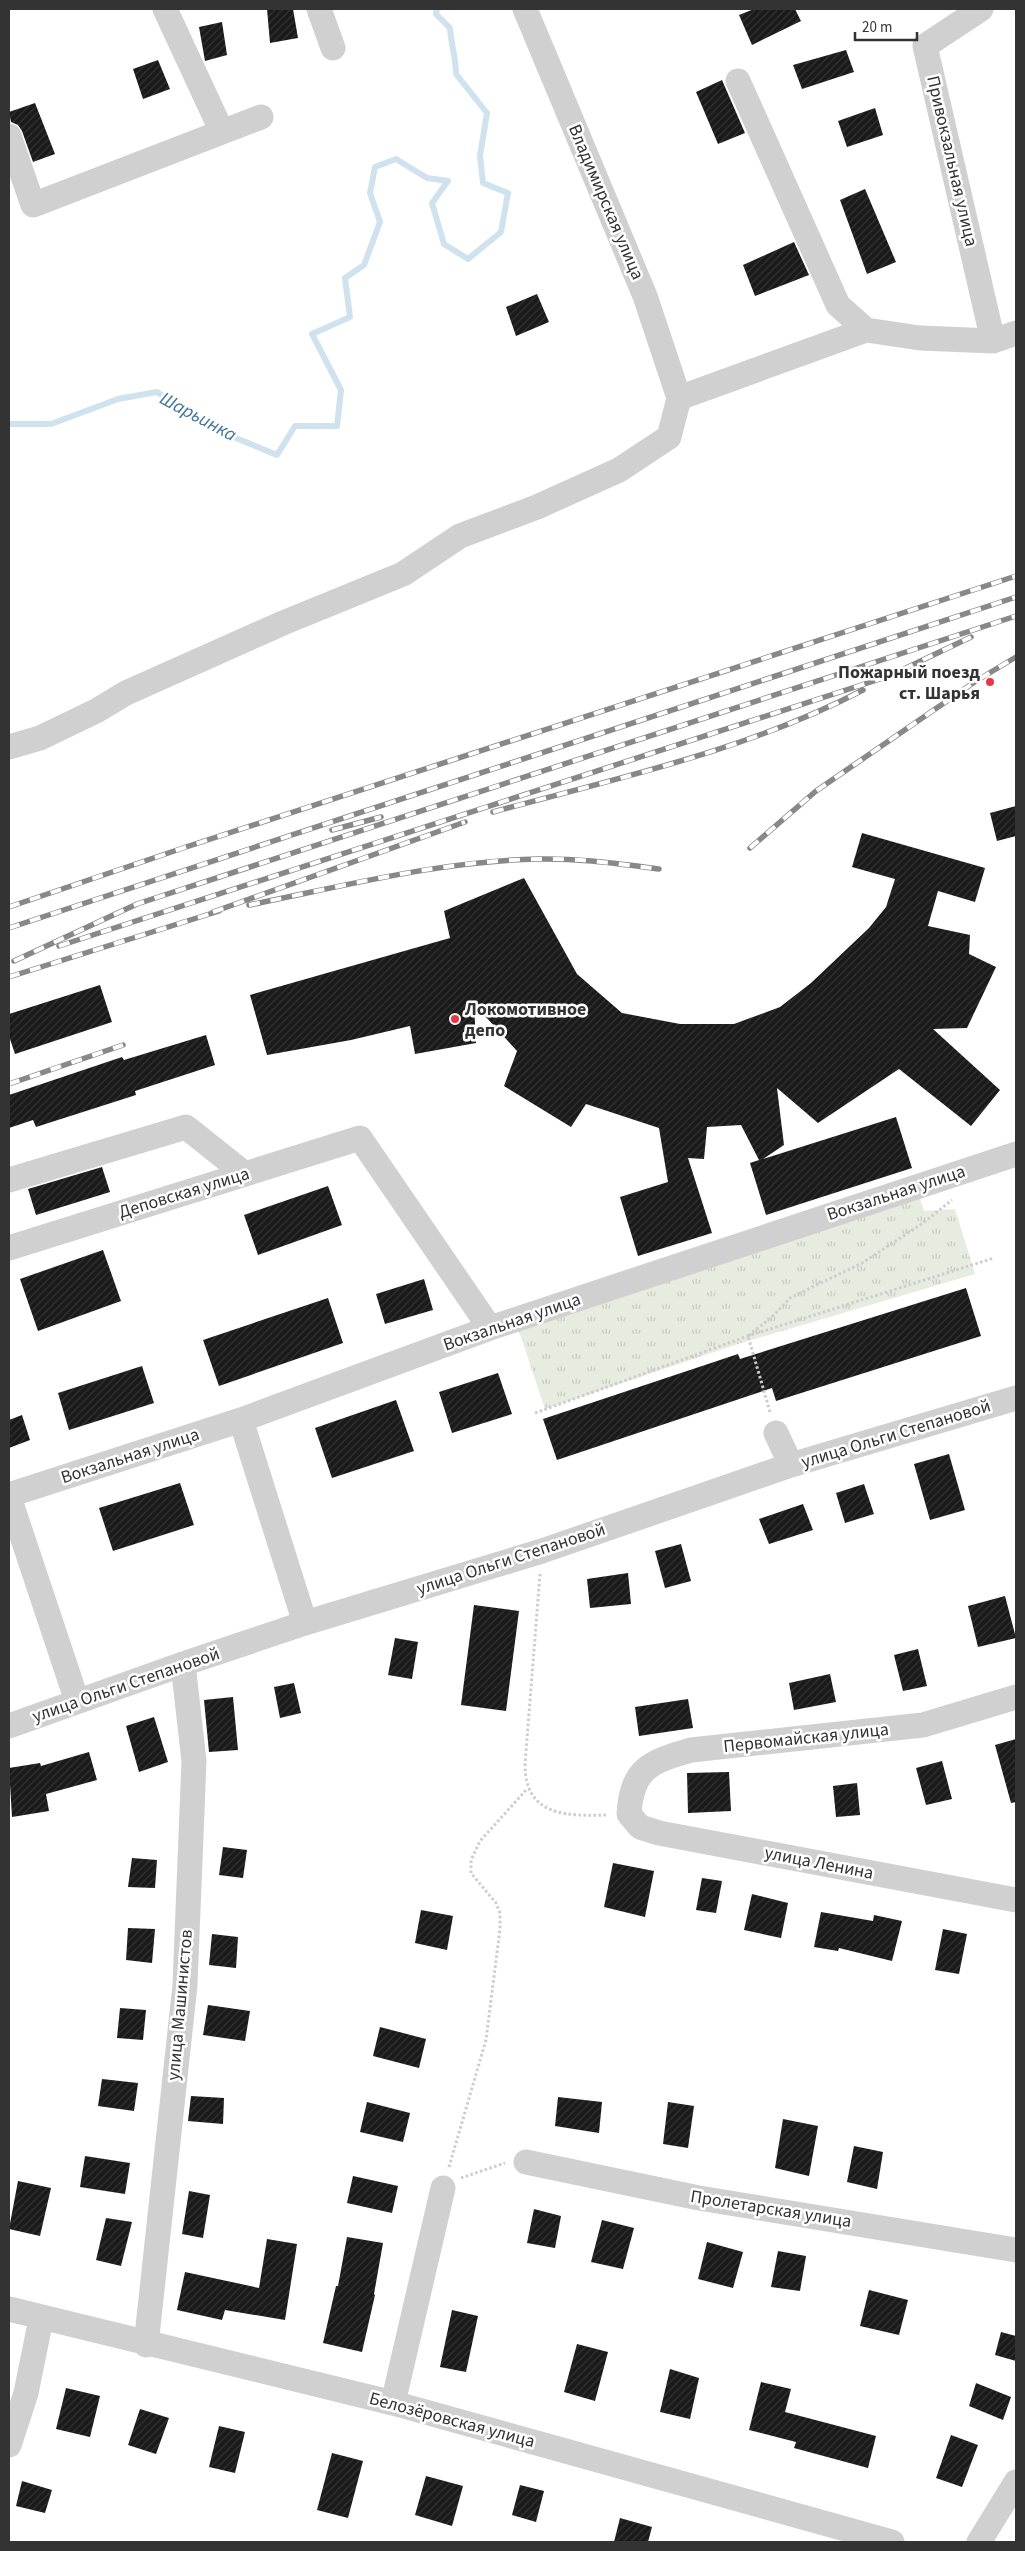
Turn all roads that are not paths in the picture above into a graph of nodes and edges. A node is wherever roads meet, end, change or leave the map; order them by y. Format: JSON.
{"nodes":[{"id":1,"x":165,"y":9,"type":"edge"},
{"id":2,"x":319,"y":9,"type":"edge"},
{"id":3,"x":525,"y":9,"type":"edge"},
{"id":4,"x":981,"y":9,"type":"edge"},
{"id":5,"x":333,"y":48,"type":"dead end"},
{"id":6,"x":738,"y":81,"type":"dead end"},
{"id":7,"x":261,"y":117,"type":"dead end"},
{"id":8,"x":222,"y":132,"type":"junction"},
{"id":9,"x":9,"y":136,"type":"edge"},
{"id":10,"x":866,"y":330,"type":"junction"},
{"id":11,"x":1016,"y":333,"type":"edge"},
{"id":12,"x":993,"y":341,"type":"junction"},
{"id":13,"x":680,"y":398,"type":"junction"},
{"id":14,"x":9,"y":747,"type":"edge"},
{"id":15,"x":1016,"y":1154,"type":"edge"},
{"id":16,"x":245,"y":1174,"type":"junction"},
{"id":17,"x":9,"y":1180,"type":"edge"},
{"id":18,"x":9,"y":1248,"type":"edge"},
{"id":19,"x":490,"y":1328,"type":"junction"},
{"id":20,"x":1016,"y":1398,"type":"edge"},
{"id":21,"x":241,"y":1420,"type":"junction"},
{"id":22,"x":776,"y":1433,"type":"road end"},
{"id":23,"x":791,"y":1465,"type":"junction"},
{"id":24,"x":9,"y":1496,"type":"edge"},
{"id":25,"x":305,"y":1623,"type":"junction"},
{"id":26,"x":183,"y":1664,"type":"junction"},
{"id":27,"x":1016,"y":1697,"type":"edge"},
{"id":28,"x":77,"y":1701,"type":"junction"},
{"id":29,"x":9,"y":1726,"type":"edge"},
{"id":30,"x":629,"y":1814,"type":"joint"},
{"id":31,"x":1016,"y":1900,"type":"edge"},
{"id":32,"x":526,"y":2162,"type":"road end"},
{"id":33,"x":443,"y":2188,"type":"road end"},
{"id":34,"x":1016,"y":2250,"type":"edge"},
{"id":35,"x":9,"y":2309,"type":"edge"},
{"id":36,"x":41,"y":2319,"type":"junction"},
{"id":37,"x":146,"y":2345,"type":"junction"},
{"id":38,"x":393,"y":2403,"type":"junction"},
{"id":39,"x":9,"y":2445,"type":"edge"},
{"id":40,"x":1016,"y":2482,"type":"edge"},
{"id":41,"x":892,"y":2542,"type":"edge"},
{"id":42,"x":979,"y":2542,"type":"edge"}],
"edges":[{"from":1,"to":8,"type":"street"},
{"from":2,"to":5,"type":"street"},
{"from":3,"to":13,"type":"street","name":"Владимирская улица"},
{"from":4,"to":12,"type":"street","name":"Привокзальная улица"},
{"from":6,"to":10,"type":"street"},
{"from":7,"to":8,"type":"street"},
{"from":8,"to":9,"type":"street"},
{"from":10,"to":12,"type":"street"},
{"from":10,"to":13,"type":"street"},
{"from":11,"to":12,"type":"street"},
{"from":13,"to":14,"type":"street"},
{"from":15,"to":19,"type":"street","name":"Вокзальная улица"},
{"from":16,"to":17,"type":"street"},
{"from":16,"to":18,"type":"street","name":"Деповская улица"},
{"from":16,"to":19,"type":"street","name":"Деповская улица"},
{"from":19,"to":21,"type":"street","name":"Вокзальная улица"},
{"from":20,"to":23,"type":"street","name":"улица Ольги Степановой"},
{"from":21,"to":24,"type":"street","name":"Вокзальная улица"},
{"from":21,"to":25,"type":"street"},
{"from":22,"to":23,"type":"street"},
{"from":23,"to":25,"type":"street","name":"улица Ольги Степановой"},
{"from":24,"to":28,"type":"street"},
{"from":25,"to":26,"type":"street","name":"улица Ольги Степановой"},
{"from":26,"to":28,"type":"street","name":"улица Ольги Степановой"},
{"from":26,"to":37,"type":"street","name":"улица Машинистов"},
{"from":27,"to":30,"type":"street","name":"Первомайская улица"},
{"from":28,"to":29,"type":"street","name":"улица Ольги Степановой"},
{"from":30,"to":31,"type":"street","name":"улица Ленина"},
{"from":32,"to":34,"type":"street","name":"Пролетарская улица"},
{"from":33,"to":38,"type":"street"},
{"from":35,"to":36,"type":"street","name":"Белозёровская улица"},
{"from":36,"to":37,"type":"street","name":"Белозёровская улица"},
{"from":36,"to":39,"type":"street"},
{"from":37,"to":38,"type":"street","name":"Белозёровская улица"},
{"from":38,"to":41,"type":"street","name":"Белозёровская улица"},
{"from":40,"to":42,"type":"street"}]}
